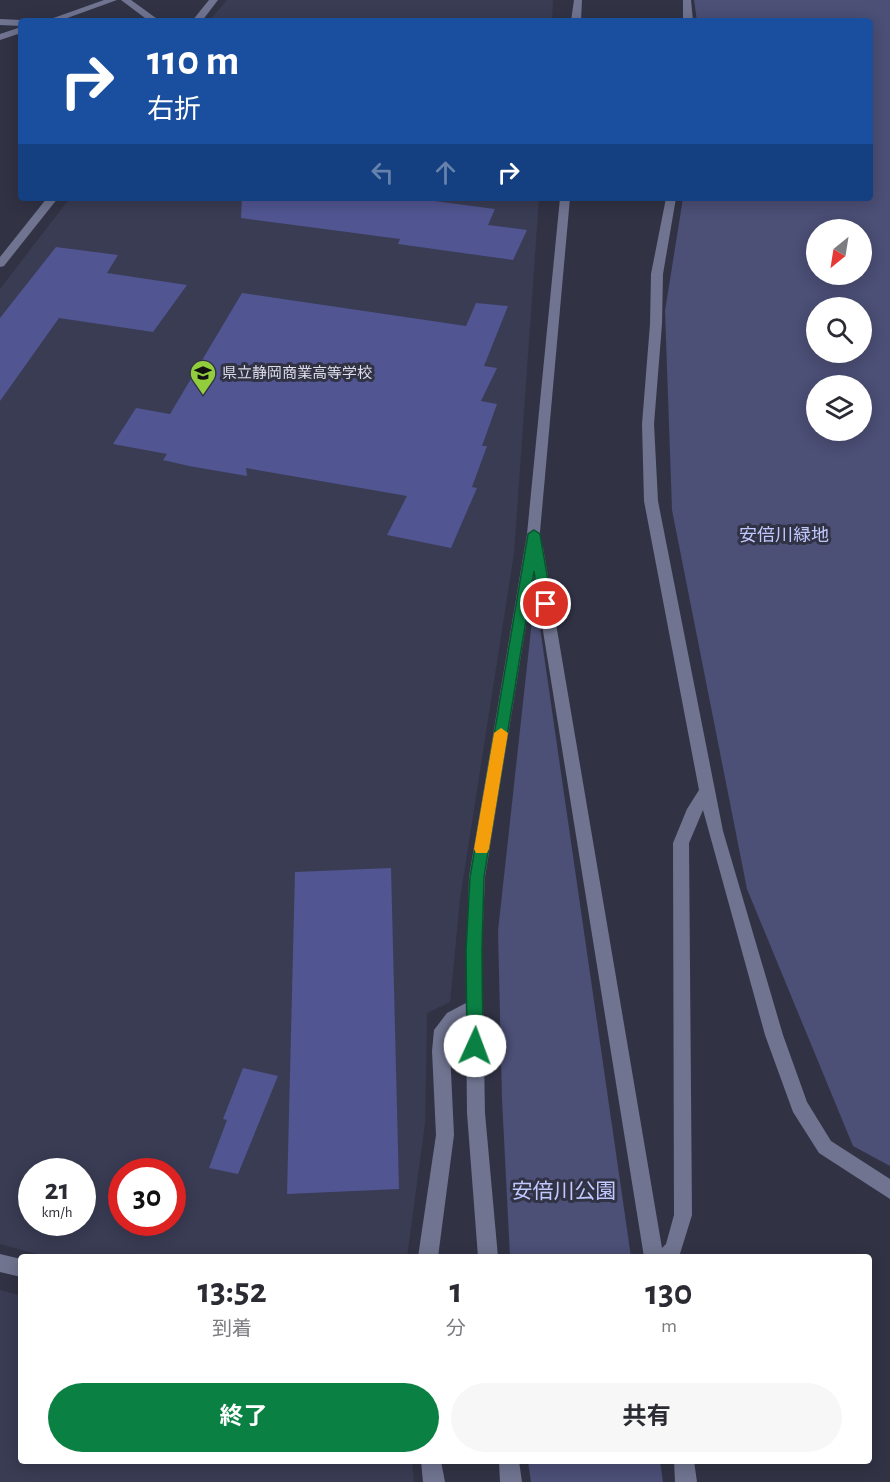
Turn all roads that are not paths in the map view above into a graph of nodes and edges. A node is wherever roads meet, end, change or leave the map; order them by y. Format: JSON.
{"nodes":[{"id":1,"x":113,"y":0,"type":"edge"},
{"id":2,"x":125,"y":0,"type":"edge"},
{"id":3,"x":214,"y":0,"type":"edge"},
{"id":4,"x":578,"y":0,"type":"edge"},
{"id":5,"x":687,"y":0,"type":"edge"},
{"id":6,"x":67,"y":16,"type":"junction"},
{"id":7,"x":56,"y":18,"type":"edge"},
{"id":8,"x":61,"y":18,"type":"edge"},
{"id":9,"x":151,"y":18,"type":"edge"},
{"id":10,"x":199,"y":18,"type":"edge"},
{"id":11,"x":576,"y":18,"type":"edge"},
{"id":12,"x":688,"y":18,"type":"edge"},
{"id":13,"x":18,"y":22,"type":"edge"},
{"id":14,"x":3,"y":24,"type":"edge"},
{"id":15,"x":18,"y":31,"type":"edge"},
{"id":16,"x":0,"y":37,"type":"edge"},
{"id":17,"x":50,"y":201,"type":"edge"},
{"id":18,"x":565,"y":201,"type":"edge"},
{"id":19,"x":669,"y":201,"type":"edge"},
{"id":20,"x":4,"y":254,"type":"edge"},
{"id":21,"x":0,"y":264,"type":"edge"},
{"id":22,"x":534,"y":534,"type":"junction"},
{"id":23,"x":708,"y":790,"type":"junction"},
{"id":24,"x":476,"y":1006,"type":"junction"},
{"id":25,"x":890,"y":1190,"type":"edge"},
{"id":26,"x":429,"y":1254,"type":"edge"},
{"id":27,"x":488,"y":1254,"type":"edge"},
{"id":28,"x":654,"y":1254,"type":"edge"},
{"id":29,"x":669,"y":1254,"type":"edge"},
{"id":30,"x":0,"y":1263,"type":"edge"},
{"id":31,"x":18,"y":1267,"type":"edge"},
{"id":32,"x":431,"y":1464,"type":"edge"},
{"id":33,"x":509,"y":1464,"type":"edge"},
{"id":34,"x":684,"y":1464,"type":"edge"},
{"id":35,"x":434,"y":1482,"type":"edge"},
{"id":36,"x":511,"y":1482,"type":"edge"},
{"id":37,"x":686,"y":1482,"type":"edge"}],
"edges":[{"from":1,"to":6,"type":"street"},
{"from":2,"to":9,"type":"street"},
{"from":3,"to":10,"type":"street"},
{"from":4,"to":11,"type":"street"},
{"from":5,"to":12,"type":"street"},
{"from":6,"to":7,"type":"street"},
{"from":6,"to":8,"type":"street"},
{"from":13,"to":14,"type":"street"},
{"from":15,"to":16,"type":"street"},
{"from":17,"to":20,"type":"street"},
{"from":18,"to":22,"type":"street"},
{"from":19,"to":23,"type":"street"},
{"from":20,"to":21,"type":"street"},
{"from":22,"to":24,"type":"street"},
{"from":22,"to":28,"type":"street"},
{"from":23,"to":25,"type":"street"},
{"from":23,"to":29,"type":"street"},
{"from":24,"to":26,"type":"street"},
{"from":24,"to":27,"type":"street"},
{"from":30,"to":31,"type":"street"},
{"from":32,"to":35,"type":"street"},
{"from":33,"to":36,"type":"street"},
{"from":34,"to":37,"type":"street"}]}
